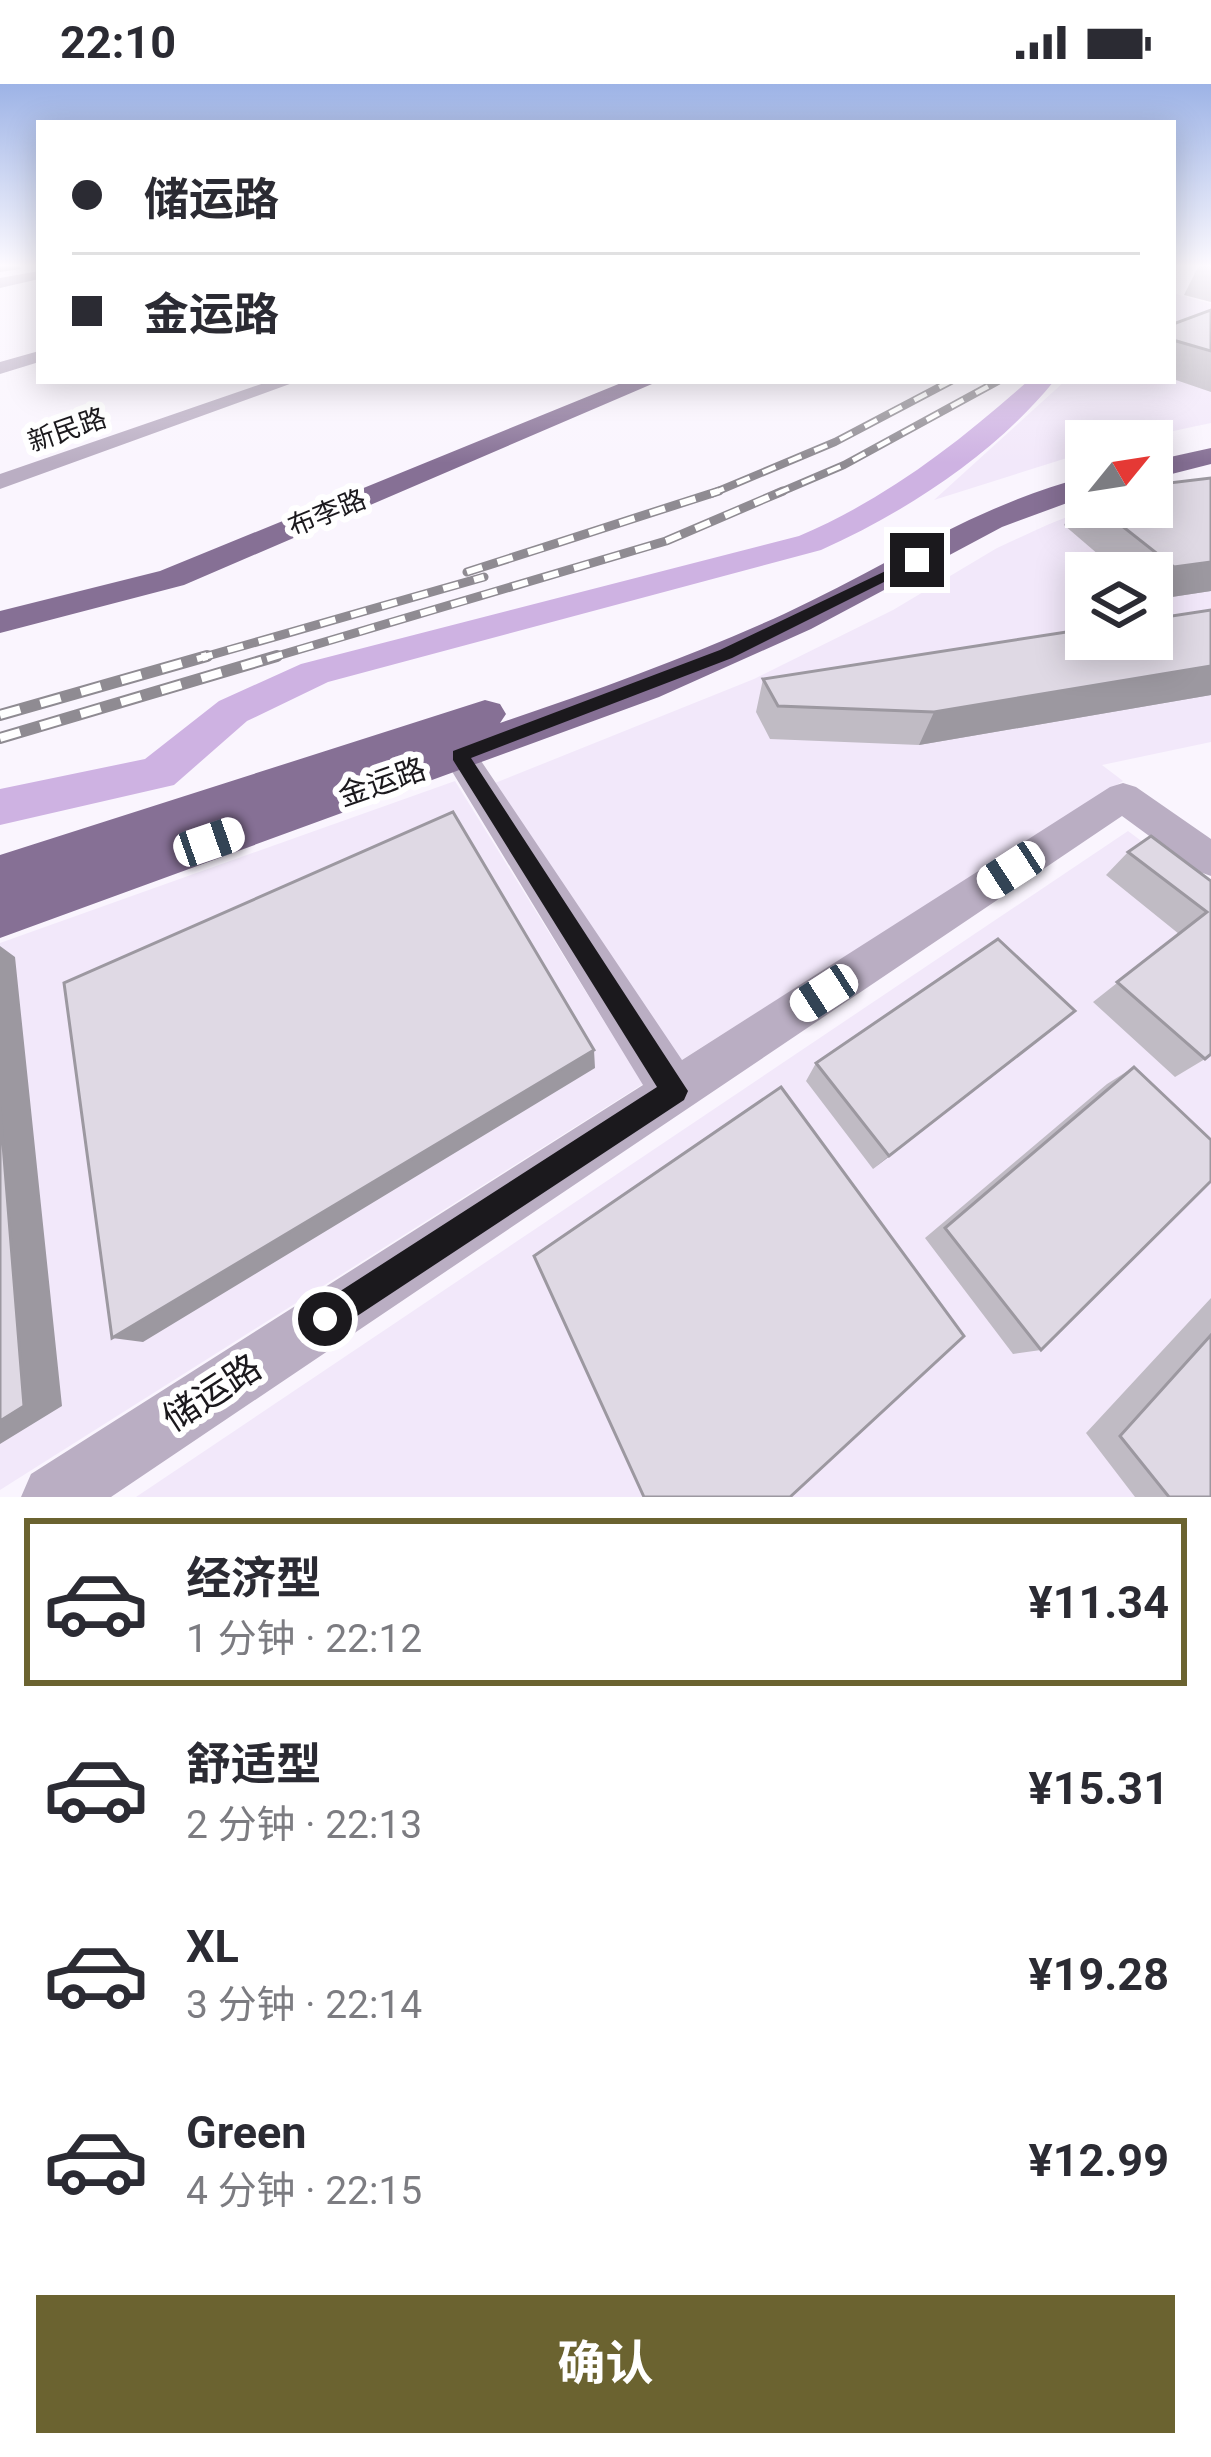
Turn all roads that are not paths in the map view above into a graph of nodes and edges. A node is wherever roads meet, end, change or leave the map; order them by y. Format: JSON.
{"nodes":[{"id":1,"x":36,"y":357,"type":"edge"},
{"id":2,"x":0,"y":368,"type":"edge"},
{"id":3,"x":280,"y":384,"type":"edge"},
{"id":4,"x":640,"y":384,"type":"edge"},
{"id":5,"x":1211,"y":439,"type":"edge"},
{"id":6,"x":1173,"y":447,"type":"edge"},
{"id":7,"x":1211,"y":457,"type":"edge"},
{"id":8,"x":1173,"y":465,"type":"edge"},
{"id":9,"x":1065,"y":474,"type":"edge"},
{"id":10,"x":0,"y":482,"type":"edge"},
{"id":11,"x":1065,"y":494,"type":"edge"},
{"id":12,"x":0,"y":622,"type":"edge"},
{"id":13,"x":459,"y":755,"type":"junction"},
{"id":14,"x":1211,"y":860,"type":"edge"},
{"id":15,"x":0,"y":876,"type":"edge"},
{"id":16,"x":0,"y":915,"type":"edge"},
{"id":17,"x":674,"y":1091,"type":"junction"},
{"id":18,"x":54,"y":1497,"type":"edge"}],
"edges":[{"from":1,"to":2,"type":"street"},
{"from":3,"to":10,"type":"street","name":"新民路"},
{"from":4,"to":12,"type":"main road","name":"布李路"},
{"from":5,"to":6,"type":"main road"},
{"from":7,"to":8,"type":"main road"},
{"from":9,"to":15,"type":"main road","name":"金运路"},
{"from":11,"to":13,"type":"main road","name":"金运路"},
{"from":13,"to":16,"type":"main road","name":"金运路"},
{"from":13,"to":17,"type":"street"},
{"from":14,"to":17,"type":"street","name":"储运路"},
{"from":17,"to":18,"type":"street","name":"储运路"}]}
